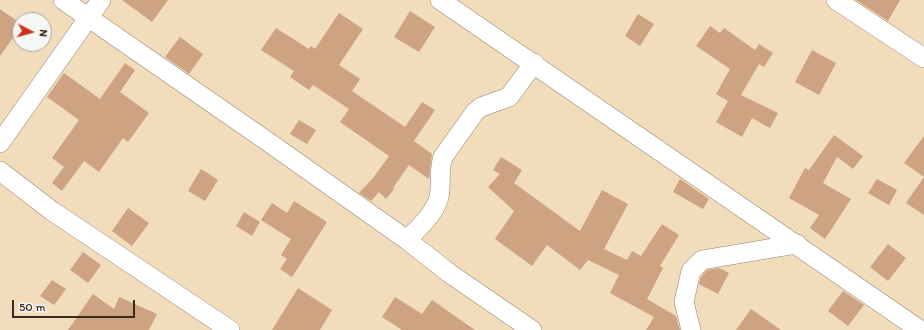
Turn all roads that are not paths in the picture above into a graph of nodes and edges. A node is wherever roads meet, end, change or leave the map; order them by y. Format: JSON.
{"nodes":[{"id":1,"x":63,"y":0,"type":"edge"},
{"id":2,"x":101,"y":0,"type":"edge"},
{"id":3,"x":440,"y":0,"type":"edge"},
{"id":4,"x":836,"y":0,"type":"edge"},
{"id":5,"x":89,"y":18,"type":"junction"},
{"id":6,"x":924,"y":58,"type":"edge"},
{"id":7,"x":534,"y":63,"type":"junction"},
{"id":8,"x":0,"y":143,"type":"edge"},
{"id":9,"x":0,"y":170,"type":"edge"},
{"id":10,"x":407,"y":240,"type":"junction"},
{"id":11,"x":797,"y":244,"type":"junction"},
{"id":12,"x":230,"y":330,"type":"edge"},
{"id":13,"x":532,"y":330,"type":"edge"},
{"id":14,"x":691,"y":330,"type":"edge"},
{"id":15,"x":920,"y":330,"type":"edge"}],
"edges":[{"from":1,"to":5,"type":"street"},
{"from":2,"to":5,"type":"street"},
{"from":3,"to":7,"type":"street"},
{"from":4,"to":6,"type":"street"},
{"from":5,"to":8,"type":"street"},
{"from":5,"to":10,"type":"street"},
{"from":7,"to":10,"type":"street"},
{"from":7,"to":11,"type":"street"},
{"from":9,"to":12,"type":"street"},
{"from":10,"to":13,"type":"street"},
{"from":11,"to":14,"type":"street"},
{"from":11,"to":15,"type":"street"}]}
